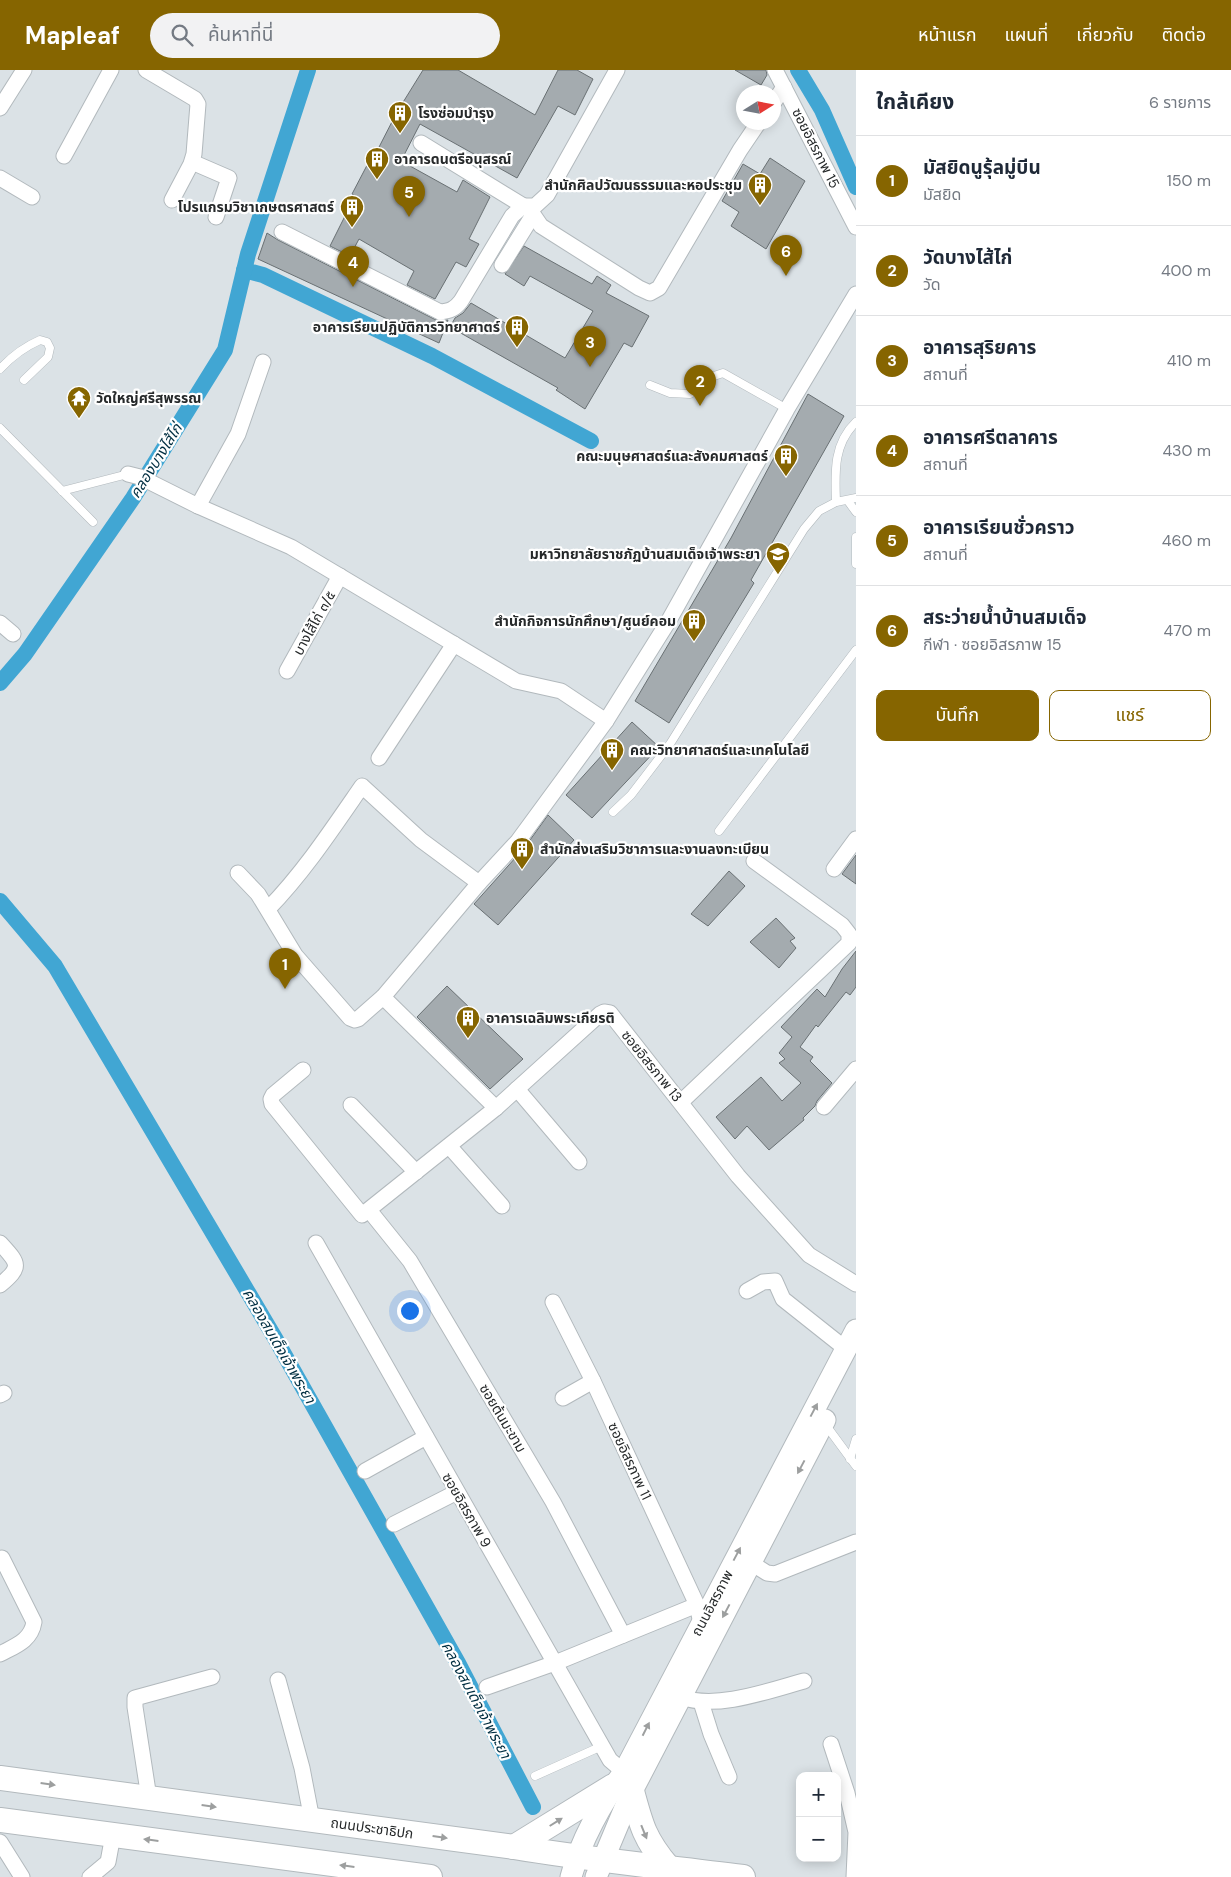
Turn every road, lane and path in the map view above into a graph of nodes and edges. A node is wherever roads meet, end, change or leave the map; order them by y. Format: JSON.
{"nodes":[{"id":1,"x":24,"y":70,"type":"edge"},
{"id":2,"x":111,"y":70,"type":"edge"},
{"id":3,"x":146,"y":70,"type":"edge"},
{"id":4,"x":617,"y":70,"type":"edge"},
{"id":5,"x":775,"y":70,"type":"edge"},
{"id":6,"x":784,"y":87,"type":"junction"},
{"id":7,"x":781,"y":92,"type":"edge"},
{"id":8,"x":0,"y":108,"type":"edge"},
{"id":9,"x":754,"y":130,"type":"edge"},
{"id":10,"x":421,"y":143,"type":"dead end"},
{"id":11,"x":64,"y":156,"type":"dead end"},
{"id":12,"x":192,"y":162,"type":"junction"},
{"id":13,"x":0,"y":178,"type":"edge"},
{"id":14,"x":32,"y":197,"type":"dead end"},
{"id":15,"x":172,"y":200,"type":"dead end"},
{"id":16,"x":528,"y":211,"type":"junction"},
{"id":17,"x":216,"y":217,"type":"dead end"},
{"id":18,"x":856,"y":227,"type":"edge"},
{"id":19,"x":282,"y":232,"type":"dead end"},
{"id":20,"x":502,"y":265,"type":"dead end"},
{"id":21,"x":856,"y":294,"type":"edge"},
{"id":22,"x":263,"y":362,"type":"dead end"},
{"id":23,"x":0,"y":369,"type":"edge"},
{"id":24,"x":24,"y":380,"type":"dead end"},
{"id":25,"x":650,"y":386,"type":"dead end"},
{"id":26,"x":788,"y":409,"type":"junction"},
{"id":27,"x":856,"y":422,"type":"edge"},
{"id":28,"x":0,"y":428,"type":"edge"},
{"id":29,"x":139,"y":478,"type":"joint"},
{"id":30,"x":62,"y":491,"type":"junction"},
{"id":31,"x":852,"y":500,"type":"edge"},
{"id":32,"x":836,"y":502,"type":"junction"},
{"id":33,"x":198,"y":506,"type":"junction"},
{"id":34,"x":856,"y":512,"type":"edge"},
{"id":35,"x":93,"y":522,"type":"dead end"},
{"id":36,"x":856,"y":537,"type":"edge"},
{"id":37,"x":856,"y":564,"type":"edge"},
{"id":38,"x":340,"y":576,"type":"junction"},
{"id":39,"x":0,"y":623,"type":"edge"},
{"id":40,"x":14,"y":634,"type":"dead end"},
{"id":41,"x":454,"y":644,"type":"junction"},
{"id":42,"x":856,"y":650,"type":"edge"},
{"id":43,"x":287,"y":671,"type":"dead end"},
{"id":44,"x":606,"y":721,"type":"junction"},
{"id":45,"x":379,"y":758,"type":"dead end"},
{"id":46,"x":613,"y":812,"type":"dead end"},
{"id":47,"x":718,"y":831,"type":"dead end"},
{"id":48,"x":856,"y":839,"type":"edge"},
{"id":49,"x":754,"y":860,"type":"dead end"},
{"id":50,"x":834,"y":869,"type":"dead end"},
{"id":51,"x":238,"y":872,"type":"dead end"},
{"id":52,"x":479,"y":883,"type":"junction"},
{"id":53,"x":268,"y":909,"type":"junction"},
{"id":54,"x":383,"y":997,"type":"junction"},
{"id":55,"x":856,"y":1069,"type":"edge"},
{"id":56,"x":303,"y":1070,"type":"dead end"},
{"id":57,"x":517,"y":1089,"type":"junction"},
{"id":58,"x":681,"y":1102,"type":"junction"},
{"id":59,"x":351,"y":1105,"type":"dead end"},
{"id":60,"x":824,"y":1107,"type":"dead end"},
{"id":61,"x":496,"y":1108,"type":"junction"},
{"id":62,"x":449,"y":1146,"type":"junction"},
{"id":63,"x":580,"y":1162,"type":"dead end"},
{"id":64,"x":416,"y":1172,"type":"junction"},
{"id":65,"x":502,"y":1206,"type":"dead end"},
{"id":66,"x":365,"y":1213,"type":"junction"},
{"id":67,"x":0,"y":1243,"type":"edge"},
{"id":68,"x":316,"y":1244,"type":"dead end"},
{"id":69,"x":856,"y":1284,"type":"edge"},
{"id":70,"x":0,"y":1285,"type":"edge"},
{"id":71,"x":747,"y":1291,"type":"dead end"},
{"id":72,"x":553,"y":1302,"type":"dead end"},
{"id":73,"x":856,"y":1330,"type":"edge"},
{"id":74,"x":851,"y":1355,"type":"edge"},
{"id":75,"x":593,"y":1381,"type":"junction"},
{"id":76,"x":563,"y":1398,"type":"dead end"},
{"id":77,"x":824,"y":1423,"type":"junction"},
{"id":78,"x":426,"y":1437,"type":"junction"},
{"id":79,"x":856,"y":1439,"type":"edge"},
{"id":80,"x":850,"y":1459,"type":"junction"},
{"id":81,"x":856,"y":1466,"type":"edge"},
{"id":82,"x":365,"y":1471,"type":"dead end"},
{"id":83,"x":457,"y":1492,"type":"junction"},
{"id":84,"x":394,"y":1524,"type":"dead end"},
{"id":85,"x":856,"y":1542,"type":"edge"},
{"id":86,"x":2,"y":1558,"type":"dead end"},
{"id":87,"x":751,"y":1563,"type":"junction"},
{"id":88,"x":699,"y":1614,"type":"junction"},
{"id":89,"x":623,"y":1635,"type":"junction"},
{"id":90,"x":0,"y":1654,"type":"edge"},
{"id":91,"x":555,"y":1663,"type":"junction"},
{"id":92,"x":212,"y":1677,"type":"dead end"},
{"id":93,"x":278,"y":1680,"type":"dead end"},
{"id":94,"x":804,"y":1681,"type":"dead end"},
{"id":95,"x":487,"y":1688,"type":"dead end"},
{"id":96,"x":681,"y":1697,"type":"junction"},
{"id":97,"x":701,"y":1702,"type":"junction"},
{"id":98,"x":831,"y":1744,"type":"dead end"},
{"id":99,"x":602,"y":1746,"type":"junction"},
{"id":100,"x":535,"y":1776,"type":"dead end"},
{"id":101,"x":729,"y":1777,"type":"dead end"},
{"id":102,"x":0,"y":1778,"type":"edge"},
{"id":103,"x":623,"y":1783,"type":"junction"},
{"id":104,"x":150,"y":1798,"type":"junction"},
{"id":105,"x":0,"y":1820,"type":"edge"},
{"id":106,"x":312,"y":1820,"type":"junction"},
{"id":107,"x":113,"y":1835,"type":"junction"},
{"id":108,"x":0,"y":1842,"type":"edge"},
{"id":109,"x":514,"y":1847,"type":"junction"},
{"id":110,"x":573,"y":1867,"type":"edge"},
{"id":111,"x":668,"y":1867,"type":"junction"},
{"id":112,"x":599,"y":1868,"type":"edge"},
{"id":113,"x":22,"y":1877,"type":"edge"},
{"id":114,"x":90,"y":1877,"type":"edge"},
{"id":115,"x":430,"y":1877,"type":"edge"},
{"id":116,"x":743,"y":1877,"type":"edge"},
{"id":117,"x":854,"y":1877,"type":"edge"}],
"edges":[{"from":1,"to":8,"type":"street"},
{"from":2,"to":11,"type":"street"},
{"from":3,"to":12,"type":"street"},
{"from":4,"to":16,"type":"street"},
{"from":5,"to":6,"type":"street","name":"ซอยอิสรภาพ 15"},
{"from":6,"to":7,"type":"street"},
{"from":6,"to":18,"type":"street","name":"ซอยอิสรภาพ 15"},
{"from":9,"to":16,"type":"street"},
{"from":10,"to":16,"type":"street"},
{"from":12,"to":15,"type":"street"},
{"from":12,"to":17,"type":"street"},
{"from":13,"to":14,"type":"street"},
{"from":16,"to":19,"type":"street"},
{"from":16,"to":20,"type":"street"},
{"from":21,"to":26,"type":"street"},
{"from":22,"to":33,"type":"street"},
{"from":23,"to":24,"type":"lane"},
{"from":25,"to":26,"type":"lane"},
{"from":26,"to":44,"type":"street"},
{"from":27,"to":32,"type":"lane"},
{"from":28,"to":30,"type":"lane"},
{"from":29,"to":30,"type":"lane"},
{"from":29,"to":33,"type":"street"},
{"from":30,"to":35,"type":"lane"},
{"from":31,"to":32,"type":"lane"},
{"from":31,"to":34,"type":"lane"},
{"from":32,"to":46,"type":"lane"},
{"from":33,"to":38,"type":"street"},
{"from":36,"to":37,"type":"lane"},
{"from":38,"to":41,"type":"street"},
{"from":38,"to":43,"type":"street","name":"บางไส้ไก่ ๓/๕"},
{"from":39,"to":40,"type":"street"},
{"from":41,"to":44,"type":"street"},
{"from":41,"to":45,"type":"street"},
{"from":42,"to":47,"type":"lane"},
{"from":44,"to":52,"type":"street"},
{"from":48,"to":50,"type":"street"},
{"from":49,"to":58,"type":"street"},
{"from":51,"to":53,"type":"street"},
{"from":52,"to":53,"type":"street"},
{"from":52,"to":54,"type":"street"},
{"from":53,"to":54,"type":"street"},
{"from":54,"to":61,"type":"street"},
{"from":55,"to":60,"type":"street"},
{"from":56,"to":66,"type":"street","name":"ซอยต้นมะขาม"},
{"from":57,"to":58,"type":"street","name":"ซอยอิสรภาพ 13"},
{"from":57,"to":61,"type":"street","name":"ซอยอิสรภาพ 13"},
{"from":57,"to":63,"type":"street"},
{"from":58,"to":69,"type":"street","name":"ซอยอิสรภาพ 13"},
{"from":59,"to":64,"type":"street"},
{"from":61,"to":62,"type":"street","name":"ซอยอิสรภาพ 13"},
{"from":62,"to":64,"type":"street","name":"ซอยอิสรภาพ 13"},
{"from":62,"to":65,"type":"street"},
{"from":64,"to":66,"type":"street","name":"ซอยอิสรภาพ 13"},
{"from":66,"to":89,"type":"street","name":"ซอยต้นมะขาม"},
{"from":67,"to":70,"type":"street"},
{"from":68,"to":78,"type":"street","name":"ซอยอิสรภาพ 9"},
{"from":71,"to":74,"type":"street"},
{"from":72,"to":75,"type":"street","name":"ซอยอิสรภาพ 11"},
{"from":73,"to":74,"type":"main road","name":"ถนนอิสรภาพ"},
{"from":74,"to":77,"type":"main road"},
{"from":88,"to":74,"type":"main road","name":"ถนนอิสรภาพ","one_way":true},
{"from":75,"to":76,"type":"street"},
{"from":75,"to":88,"type":"street","name":"ซอยอิสรภาพ 11"},
{"from":77,"to":80,"type":"lane"},
{"from":77,"to":87,"type":"main road","one_way":true},
{"from":78,"to":82,"type":"street"},
{"from":78,"to":83,"type":"street","name":"ซอยอิสรภาพ 9"},
{"from":79,"to":80,"type":"lane"},
{"from":80,"to":81,"type":"lane"},
{"from":83,"to":84,"type":"street"},
{"from":83,"to":91,"type":"street","name":"ซอยอิสรภาพ 9"},
{"from":85,"to":87,"type":"street"},
{"from":86,"to":90,"type":"street"},
{"from":87,"to":96,"type":"main road","one_way":true},
{"from":88,"to":89,"type":"street"},
{"from":103,"to":88,"type":"main road","name":"ถนนอิสรภาพ","one_way":true},
{"from":89,"to":91,"type":"street"},
{"from":91,"to":95,"type":"street"},
{"from":91,"to":99,"type":"street","name":"ซอยอิสรภาพ 9"},
{"from":92,"to":104,"type":"street"},
{"from":93,"to":106,"type":"street"},
{"from":94,"to":97,"type":"street"},
{"from":96,"to":97,"type":"street"},
{"from":96,"to":103,"type":"main road"},
{"from":97,"to":101,"type":"street"},
{"from":98,"to":117,"type":"street"},
{"from":99,"to":100,"type":"lane"},
{"from":99,"to":103,"type":"street","name":"ซอยอิสรภาพ 9"},
{"from":102,"to":104,"type":"main road","name":"ถนนประชาธิปก","one_way":true},
{"from":109,"to":103,"type":"main road","one_way":true},
{"from":103,"to":110,"type":"main road","name":"ถนนอิสรภาพ"},
{"from":103,"to":111,"type":"main road","one_way":true},
{"from":103,"to":112,"type":"main road"},
{"from":104,"to":106,"type":"main road","name":"ถนนประชาธิปก","one_way":true},
{"from":105,"to":107,"type":"main road"},
{"from":106,"to":109,"type":"main road","name":"ถนนประชาธิปก","one_way":true},
{"from":107,"to":114,"type":"street"},
{"from":115,"to":107,"type":"main road","one_way":true},
{"from":108,"to":113,"type":"street"},
{"from":109,"to":110,"type":"main road","name":"ถนนประชาธิปก"},
{"from":110,"to":112,"type":"main road","name":"ถนนประชาธิปก"},
{"from":111,"to":112,"type":"main road","name":"ถนนประชาธิปก"},
{"from":111,"to":116,"type":"main road","name":"ถนนประชาธิปก"}]}
